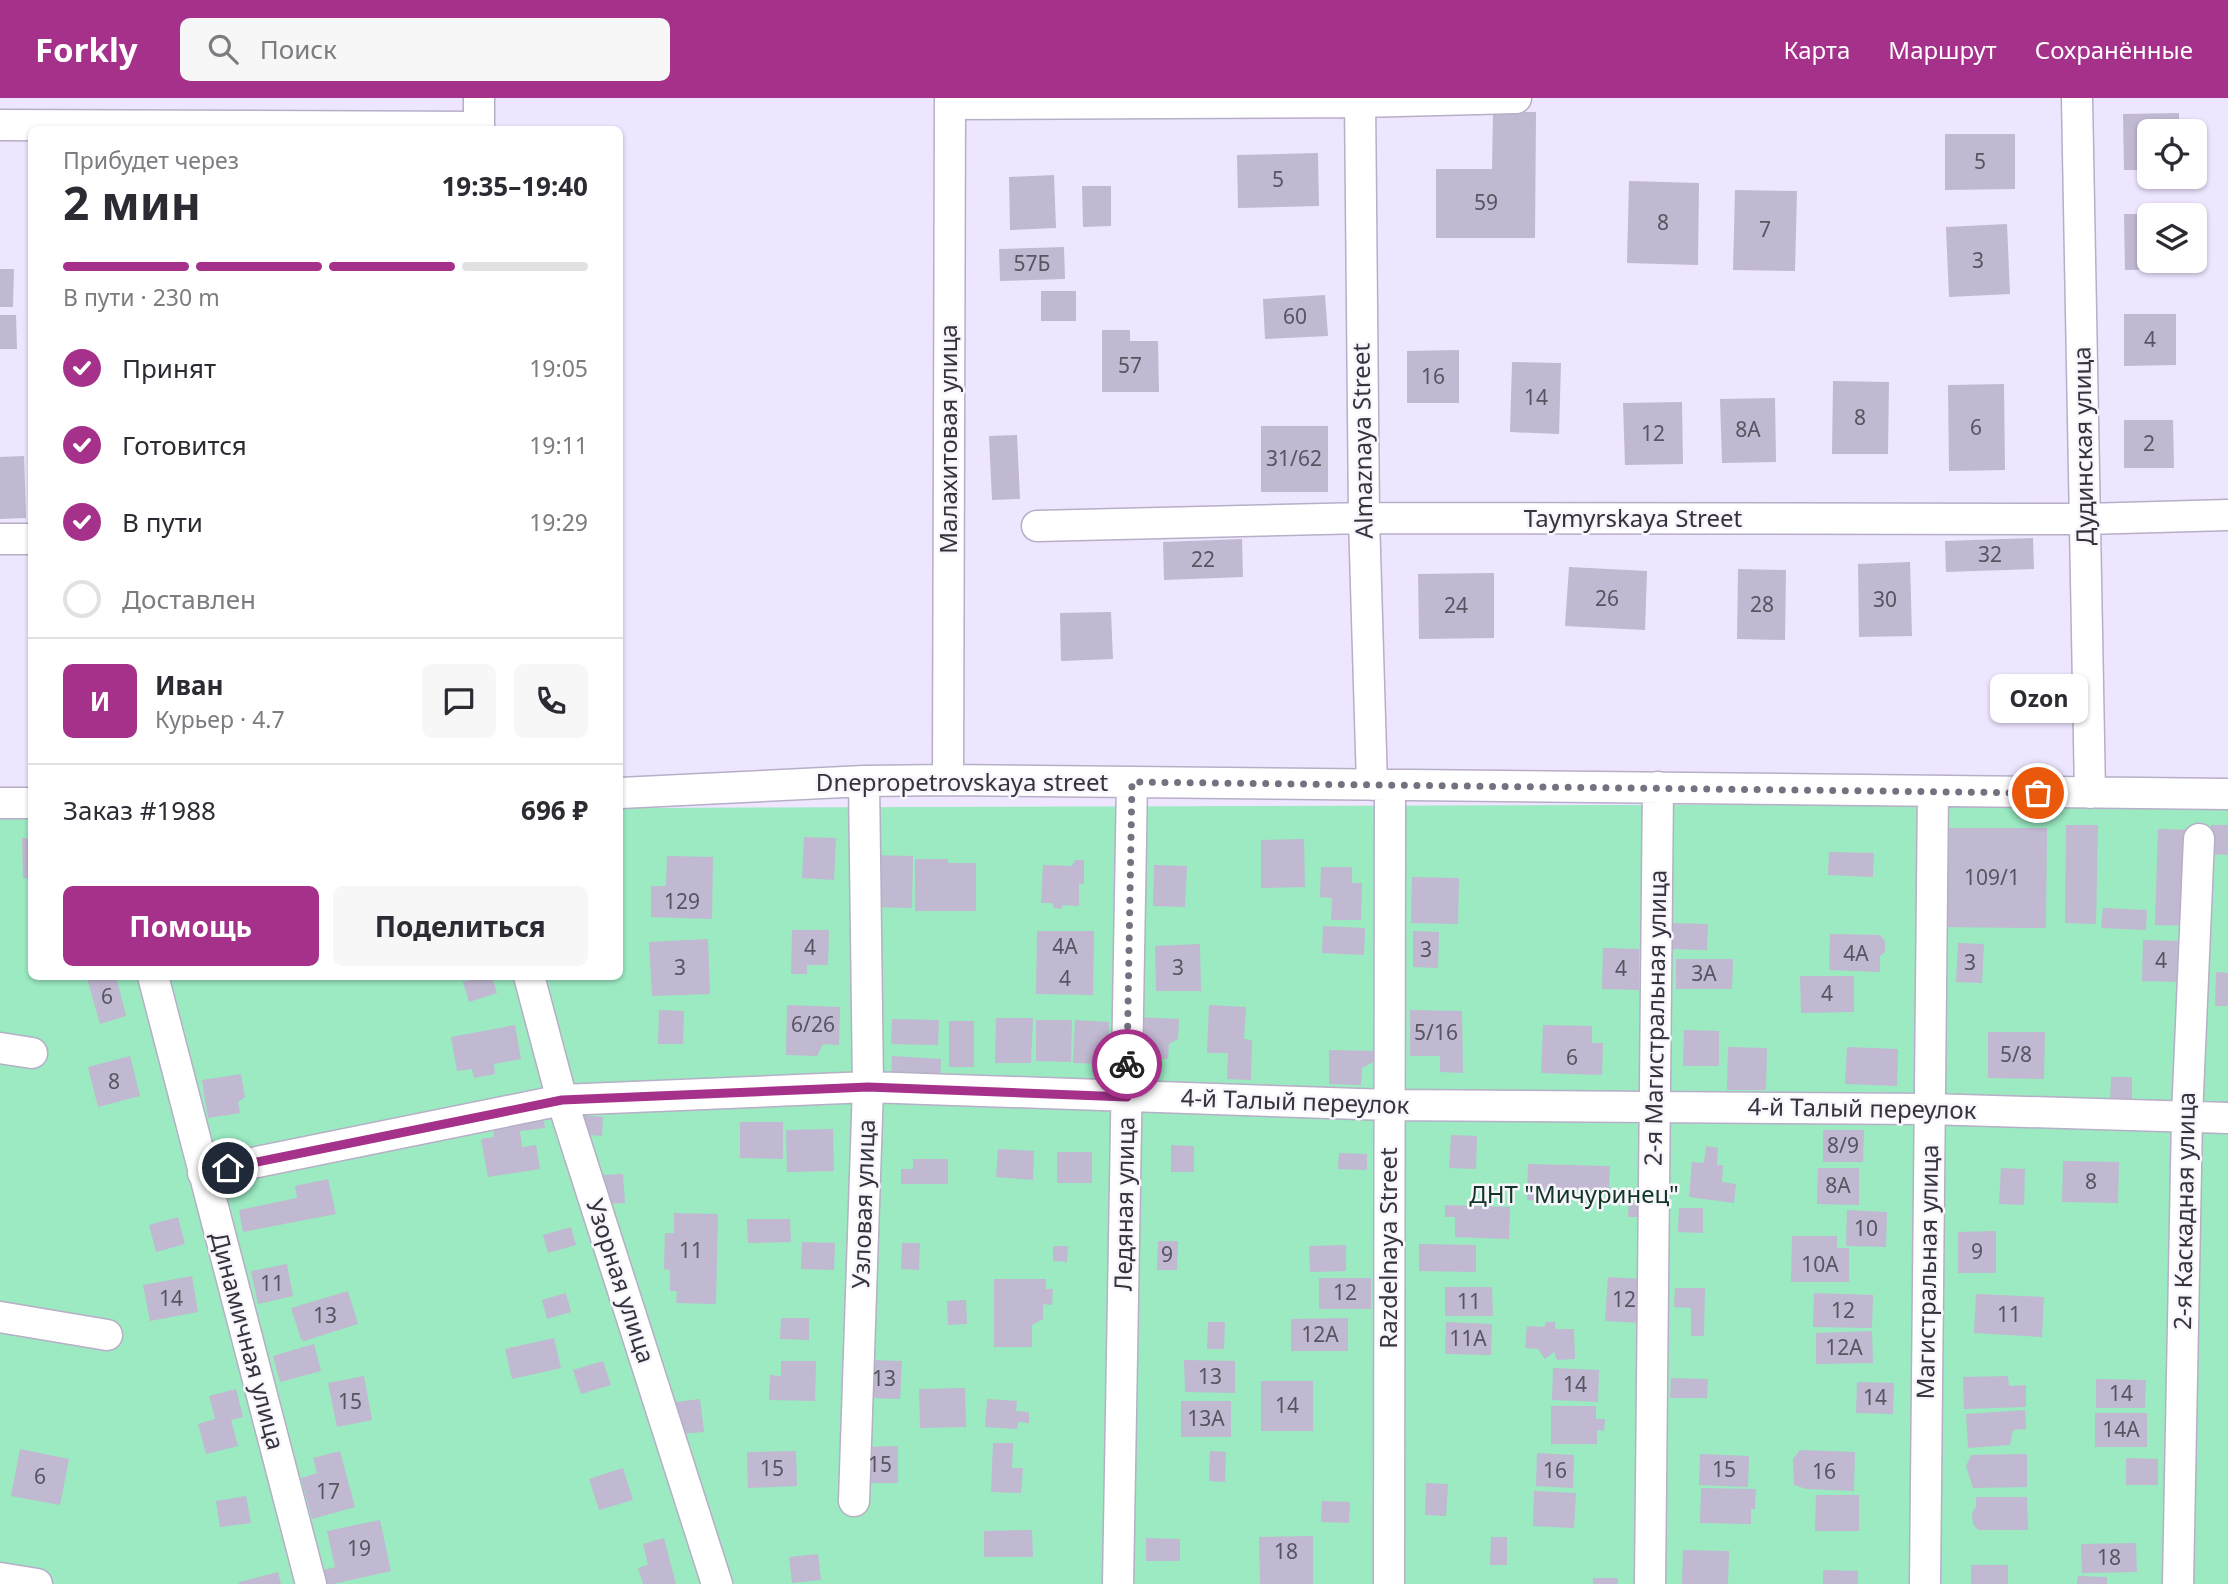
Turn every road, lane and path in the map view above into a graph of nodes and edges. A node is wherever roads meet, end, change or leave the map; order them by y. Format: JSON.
{"nodes":[{"id":1,"x":1516,"y":98,"type":"edge"},
{"id":2,"x":2077,"y":98,"type":"edge"},
{"id":3,"x":1360,"y":100,"type":"edge"},
{"id":4,"x":950,"y":101,"type":"edge"},
{"id":5,"x":79,"y":118,"type":"edge"},
{"id":6,"x":479,"y":118,"type":"edge"},
{"id":7,"x":0,"y":125,"type":"edge"},
{"id":8,"x":2228,"y":515,"type":"edge"},
{"id":9,"x":1364,"y":518,"type":"junction"},
{"id":10,"x":2085,"y":519,"type":"junction"},
{"id":11,"x":1037,"y":526,"type":"dead end"},
{"id":12,"x":0,"y":539,"type":"edge"},
{"id":13,"x":28,"y":539,"type":"edge"},
{"id":14,"x":948,"y":780,"type":"junction"},
{"id":15,"x":863,"y":781,"type":"junction"},
{"id":16,"x":1132,"y":782,"type":"junction"},
{"id":17,"x":1381,"y":785,"type":"junction"},
{"id":18,"x":1658,"y":787,"type":"junction"},
{"id":19,"x":1933,"y":791,"type":"junction"},
{"id":20,"x":623,"y":793,"type":"edge"},
{"id":21,"x":2090,"y":793,"type":"junction"},
{"id":22,"x":2228,"y":794,"type":"edge"},
{"id":23,"x":0,"y":803,"type":"edge"},
{"id":24,"x":28,"y":803,"type":"edge"},
{"id":25,"x":2199,"y":839,"type":"dead end"},
{"id":26,"x":154,"y":980,"type":"edge"},
{"id":27,"x":530,"y":980,"type":"edge"},
{"id":28,"x":0,"y":1048,"type":"edge"},
{"id":29,"x":32,"y":1053,"type":"dead end"},
{"id":30,"x":868,"y":1087,"type":"junction"},
{"id":31,"x":1127,"y":1097,"type":"junction"},
{"id":32,"x":562,"y":1100,"type":"junction"},
{"id":33,"x":1389,"y":1105,"type":"junction"},
{"id":34,"x":1654,"y":1107,"type":"junction"},
{"id":35,"x":1929,"y":1109,"type":"junction"},
{"id":36,"x":2187,"y":1117,"type":"junction"},
{"id":37,"x":2228,"y":1118,"type":"edge"},
{"id":38,"x":203,"y":1173,"type":"junction"},
{"id":39,"x":0,"y":1317,"type":"edge"},
{"id":40,"x":107,"y":1335,"type":"dead end"},
{"id":41,"x":854,"y":1501,"type":"dead end"},
{"id":42,"x":0,"y":1578,"type":"edge"},
{"id":43,"x":37,"y":1584,"type":"edge"},
{"id":44,"x":311,"y":1584,"type":"edge"},
{"id":45,"x":716,"y":1584,"type":"edge"},
{"id":46,"x":1118,"y":1584,"type":"edge"},
{"id":47,"x":1389,"y":1584,"type":"edge"},
{"id":48,"x":1650,"y":1584,"type":"edge"},
{"id":49,"x":1925,"y":1584,"type":"edge"},
{"id":50,"x":2178,"y":1584,"type":"edge"}],
"edges":[{"from":1,"to":3,"type":"street"},
{"from":2,"to":10,"type":"street","name":"Дудинская улица"},
{"from":3,"to":4,"type":"street"},
{"from":3,"to":9,"type":"street","name":"Almaznaya Street"},
{"from":4,"to":14,"type":"street","name":"Малахитовая улица"},
{"from":5,"to":6,"type":"street"},
{"from":5,"to":7,"type":"street"},
{"from":8,"to":10,"type":"street","name":"Taymyrskaya Street"},
{"from":9,"to":10,"type":"street","name":"Taymyrskaya Street"},
{"from":9,"to":11,"type":"street","name":"Taymyrskaya Street"},
{"from":9,"to":17,"type":"street","name":"Almaznaya Street"},
{"from":10,"to":21,"type":"street","name":"Дудинская улица"},
{"from":12,"to":13,"type":"street"},
{"from":14,"to":15,"type":"street","name":"Dnepropetrovskaya street"},
{"from":14,"to":16,"type":"street","name":"Dnepropetrovskaya street"},
{"from":15,"to":20,"type":"street","name":"Dnepropetrovskaya street"},
{"from":15,"to":30,"type":"street","name":"Узловая улица"},
{"from":16,"to":17,"type":"street","name":"Dnepropetrovskaya street"},
{"from":16,"to":31,"type":"street","name":"Ледяная улица"},
{"from":17,"to":18,"type":"street","name":"Dnepropetrovskaya street"},
{"from":17,"to":33,"type":"street","name":"Razdelnaya Street"},
{"from":18,"to":19,"type":"street","name":"Dnepropetrovskaya street"},
{"from":18,"to":34,"type":"street","name":"2-я Магистральная улица"},
{"from":19,"to":21,"type":"street","name":"Dnepropetrovskaya street"},
{"from":19,"to":35,"type":"street","name":"Магистральная улица"},
{"from":21,"to":22,"type":"street","name":"Dnepropetrovskaya street"},
{"from":23,"to":24,"type":"street"},
{"from":25,"to":36,"type":"street","name":"2-я Каскадная улица"},
{"from":26,"to":38,"type":"street","name":"Динамичная улица"},
{"from":27,"to":32,"type":"street","name":"Узорная улица"},
{"from":28,"to":29,"type":"street"},
{"from":30,"to":31,"type":"street","name":"4-й Талый переулок"},
{"from":30,"to":32,"type":"street","name":"4-й Талый переулок"},
{"from":30,"to":41,"type":"street","name":"Узловая улица"},
{"from":31,"to":33,"type":"street","name":"4-й Талый переулок"},
{"from":31,"to":46,"type":"street","name":"Ледяная улица"},
{"from":32,"to":38,"type":"street","name":"4-й Талый переулок"},
{"from":32,"to":45,"type":"street","name":"Узорная улица"},
{"from":33,"to":34,"type":"street","name":"4-й Талый переулок"},
{"from":33,"to":47,"type":"street","name":"Razdelnaya Street"},
{"from":34,"to":35,"type":"street","name":"4-й Талый переулок"},
{"from":34,"to":48,"type":"street","name":"2-я Магистральная улица"},
{"from":35,"to":36,"type":"street","name":"4-й Талый переулок"},
{"from":35,"to":49,"type":"street","name":"Магистральная улица"},
{"from":36,"to":37,"type":"street","name":"4-й Талый переулок"},
{"from":36,"to":50,"type":"street","name":"2-я Каскадная улица"},
{"from":38,"to":44,"type":"street","name":"Динамичная улица"},
{"from":39,"to":40,"type":"street"},
{"from":42,"to":43,"type":"street"}]}
